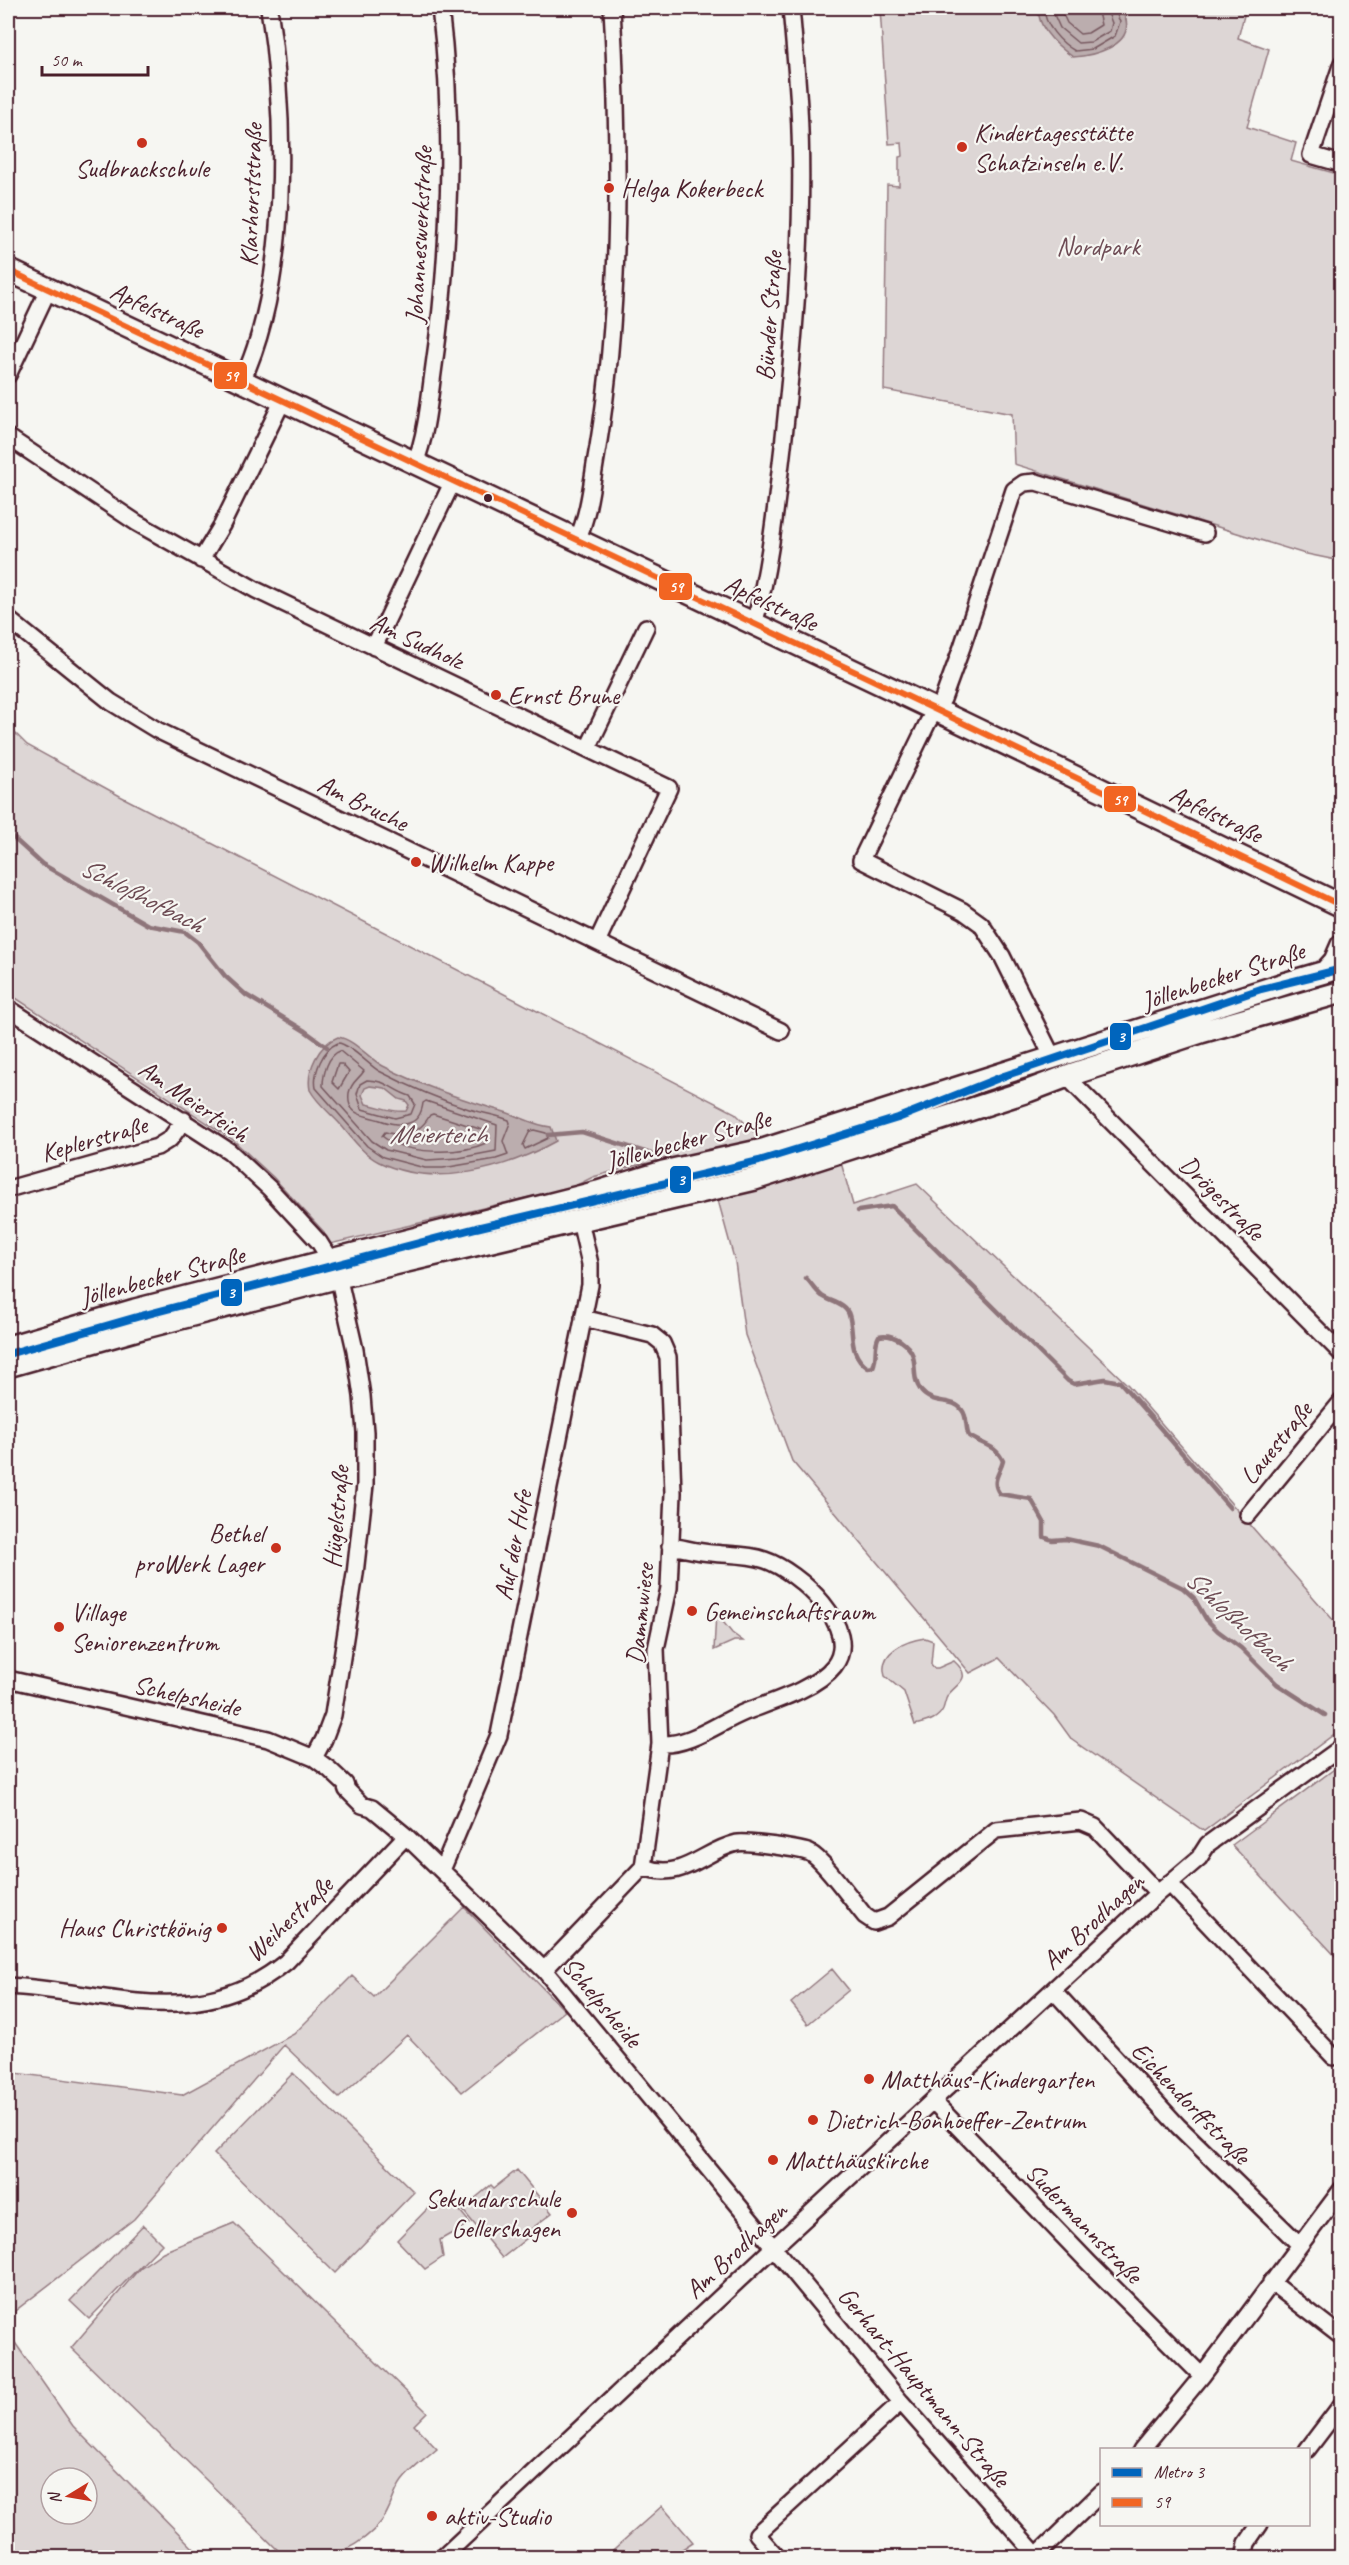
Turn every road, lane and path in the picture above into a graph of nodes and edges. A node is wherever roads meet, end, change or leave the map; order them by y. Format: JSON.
{"nodes":[{"id":1,"x":269,"y":8,"type":"edge"},
{"id":2,"x":440,"y":8,"type":"edge"},
{"id":3,"x":612,"y":8,"type":"edge"},
{"id":4,"x":791,"y":8,"type":"edge"},
{"id":5,"x":1341,"y":63,"type":"edge"},
{"id":6,"x":1341,"y":164,"type":"edge"},
{"id":7,"x":8,"y":270,"type":"edge"},
{"id":8,"x":49,"y":288,"type":"junction"},
{"id":9,"x":8,"y":375,"type":"edge"},
{"id":10,"x":242,"y":381,"type":"junction"},
{"id":11,"x":283,"y":400,"type":"junction"},
{"id":12,"x":8,"y":436,"type":"edge"},
{"id":13,"x":415,"y":463,"type":"junction"},
{"id":14,"x":453,"y":481,"type":"junction"},
{"id":15,"x":1204,"y":533,"type":"dead end"},
{"id":16,"x":577,"y":540,"type":"junction"},
{"id":17,"x":201,"y":560,"type":"junction"},
{"id":18,"x":8,"y":618,"type":"edge"},
{"id":19,"x":754,"y":625,"type":"junction"},
{"id":20,"x":646,"y":627,"type":"dead end"},
{"id":21,"x":374,"y":647,"type":"junction"},
{"id":22,"x":936,"y":710,"type":"junction"},
{"id":23,"x":588,"y":748,"type":"junction"},
{"id":24,"x":1318,"y":893,"type":"junction"},
{"id":25,"x":1341,"y":906,"type":"edge"},
{"id":26,"x":1341,"y":920,"type":"edge"},
{"id":27,"x":597,"y":942,"type":"junction"},
{"id":28,"x":1341,"y":945,"type":"edge"},
{"id":29,"x":1333,"y":970,"type":"edge"},
{"id":30,"x":1341,"y":992,"type":"edge"},
{"id":31,"x":8,"y":1008,"type":"edge"},
{"id":32,"x":781,"y":1031,"type":"dead end"},
{"id":33,"x":1053,"y":1058,"type":"junction"},
{"id":34,"x":1071,"y":1075,"type":"junction"},
{"id":35,"x":184,"y":1120,"type":"junction"},
{"id":36,"x":8,"y":1189,"type":"edge"},
{"id":37,"x":580,"y":1221,"type":"junction"},
{"id":38,"x":335,"y":1268,"type":"junction"},
{"id":39,"x":583,"y":1318,"type":"junction"},
{"id":40,"x":8,"y":1347,"type":"edge"},
{"id":41,"x":1341,"y":1354,"type":"edge"},
{"id":42,"x":8,"y":1366,"type":"edge"},
{"id":43,"x":1341,"y":1401,"type":"edge"},
{"id":44,"x":1248,"y":1515,"type":"dead end"},
{"id":45,"x":670,"y":1545,"type":"junction"},
{"id":46,"x":8,"y":1679,"type":"edge"},
{"id":47,"x":660,"y":1744,"type":"junction"},
{"id":48,"x":1341,"y":1747,"type":"edge"},
{"id":49,"x":314,"y":1758,"type":"junction"},
{"id":50,"x":406,"y":1836,"type":"junction"},
{"id":51,"x":643,"y":1867,"type":"junction"},
{"id":52,"x":442,"y":1870,"type":"junction"},
{"id":53,"x":1164,"y":1888,"type":"junction"},
{"id":54,"x":544,"y":1970,"type":"junction"},
{"id":55,"x":8,"y":1986,"type":"edge"},
{"id":56,"x":1053,"y":1990,"type":"junction"},
{"id":57,"x":1334,"y":2058,"type":"dead end"},
{"id":58,"x":933,"y":2101,"type":"junction"},
{"id":59,"x":1341,"y":2189,"type":"edge"},
{"id":60,"x":1299,"y":2244,"type":"junction"},
{"id":61,"x":774,"y":2247,"type":"junction"},
{"id":62,"x":1271,"y":2282,"type":"junction"},
{"id":63,"x":1341,"y":2337,"type":"edge"},
{"id":64,"x":1202,"y":2376,"type":"junction"},
{"id":65,"x":901,"y":2402,"type":"junction"},
{"id":66,"x":1341,"y":2403,"type":"edge"},
{"id":67,"x":1143,"y":2448,"type":"edge"},
{"id":68,"x":1308,"y":2448,"type":"edge"},
{"id":69,"x":1100,"y":2493,"type":"edge"},
{"id":70,"x":1259,"y":2526,"type":"edge"},
{"id":71,"x":1038,"y":2556,"type":"edge"},
{"id":72,"x":442,"y":2558,"type":"edge"},
{"id":73,"x":778,"y":2558,"type":"edge"},
{"id":74,"x":1244,"y":2558,"type":"edge"}],
"edges":[{"from":1,"to":10,"type":"street","name":"Klarhorststraße"},
{"from":2,"to":13,"type":"street","name":"Johanneswerkstraße"},
{"from":3,"to":16,"type":"street"},
{"from":4,"to":19,"type":"street","name":"Bünder Straße"},
{"from":5,"to":6,"type":"street"},
{"from":7,"to":8,"type":"main road","name":"Apfelstraße"},
{"from":8,"to":9,"type":"street"},
{"from":8,"to":10,"type":"main road","name":"Apfelstraße"},
{"from":10,"to":11,"type":"main road","name":"Apfelstraße"},
{"from":11,"to":13,"type":"main road","name":"Apfelstraße"},
{"from":11,"to":17,"type":"street"},
{"from":12,"to":17,"type":"street","name":"Am Sudholz"},
{"from":13,"to":14,"type":"main road","name":"Apfelstraße"},
{"from":14,"to":16,"type":"main road","name":"Apfelstraße"},
{"from":14,"to":21,"type":"street"},
{"from":15,"to":22,"type":"street"},
{"from":16,"to":19,"type":"main road","name":"Apfelstraße"},
{"from":17,"to":21,"type":"street","name":"Am Sudholz"},
{"from":18,"to":27,"type":"street","name":"Am Bruche"},
{"from":19,"to":22,"type":"main road","name":"Apfelstraße"},
{"from":20,"to":23,"type":"street"},
{"from":21,"to":23,"type":"street","name":"Am Sudholz"},
{"from":22,"to":24,"type":"main road","name":"Apfelstraße"},
{"from":22,"to":33,"type":"street"},
{"from":23,"to":27,"type":"street","name":"Am Sudholz"},
{"from":24,"to":25,"type":"main road","name":"Apfelstraße"},
{"from":24,"to":26,"type":"main road"},
{"from":27,"to":32,"type":"street","name":"Am Bruche"},
{"from":28,"to":29,"type":"main road"},
{"from":29,"to":33,"type":"main road","name":"Jöllenbecker Straße"},
{"from":30,"to":34,"type":"main road","name":"Jöllenbecker Straße"},
{"from":31,"to":35,"type":"street","name":"Am Meierteich"},
{"from":33,"to":38,"type":"main road","name":"Jöllenbecker Straße"},
{"from":34,"to":37,"type":"main road","name":"Jöllenbecker Straße"},
{"from":34,"to":41,"type":"street","name":"Drögestraße"},
{"from":35,"to":36,"type":"street","name":"Keplerstraße"},
{"from":35,"to":38,"type":"street","name":"Am Meierteich"},
{"from":37,"to":38,"type":"main road","name":"Jöllenbecker Straße"},
{"from":37,"to":39,"type":"street","name":"Auf der Hufe"},
{"from":38,"to":40,"type":"main road","name":"Jöllenbecker Straße"},
{"from":38,"to":42,"type":"main road","name":"Jöllenbecker Straße"},
{"from":38,"to":49,"type":"street","name":"Hügelstraße"},
{"from":39,"to":45,"type":"street","name":"Dammwiese"},
{"from":39,"to":52,"type":"street","name":"Auf der Hufe"},
{"from":43,"to":44,"type":"street","name":"Lauestraße"},
{"from":45,"to":47,"type":"street","name":"Dammwiese"},
{"from":45,"to":47,"type":"street"},
{"from":46,"to":49,"type":"street","name":"Schelpsheide"},
{"from":47,"to":51,"type":"street","name":"Dammwiese"},
{"from":48,"to":53,"type":"street","name":"Am Brodhagen"},
{"from":49,"to":50,"type":"street","name":"Schelpsheide"},
{"from":50,"to":52,"type":"street","name":"Schelpsheide"},
{"from":50,"to":55,"type":"street","name":"Weihestraße"},
{"from":51,"to":53,"type":"street"},
{"from":51,"to":54,"type":"street"},
{"from":52,"to":54,"type":"street","name":"Schelpsheide"},
{"from":53,"to":56,"type":"street","name":"Am Brodhagen"},
{"from":53,"to":57,"type":"street","name":"Am Brodhagen"},
{"from":54,"to":61,"type":"street","name":"Schelpsheide"},
{"from":56,"to":58,"type":"street","name":"Am Brodhagen"},
{"from":56,"to":60,"type":"street","name":"Eichendorffstraße"},
{"from":58,"to":61,"type":"street","name":"Am Brodhagen"},
{"from":58,"to":64,"type":"street","name":"Sudermannstraße"},
{"from":59,"to":60,"type":"street"},
{"from":60,"to":62,"type":"street"},
{"from":61,"to":65,"type":"street","name":"Gerhart-Hauptmann-Straße"},
{"from":61,"to":72,"type":"street","name":"Am Brodhagen"},
{"from":62,"to":63,"type":"street"},
{"from":62,"to":64,"type":"street"},
{"from":64,"to":67,"type":"street"},
{"from":65,"to":71,"type":"street","name":"Gerhart-Hauptmann-Straße"},
{"from":65,"to":73,"type":"street"},
{"from":66,"to":68,"type":"street"},
{"from":69,"to":71,"type":"street"},
{"from":70,"to":74,"type":"street"}]}
